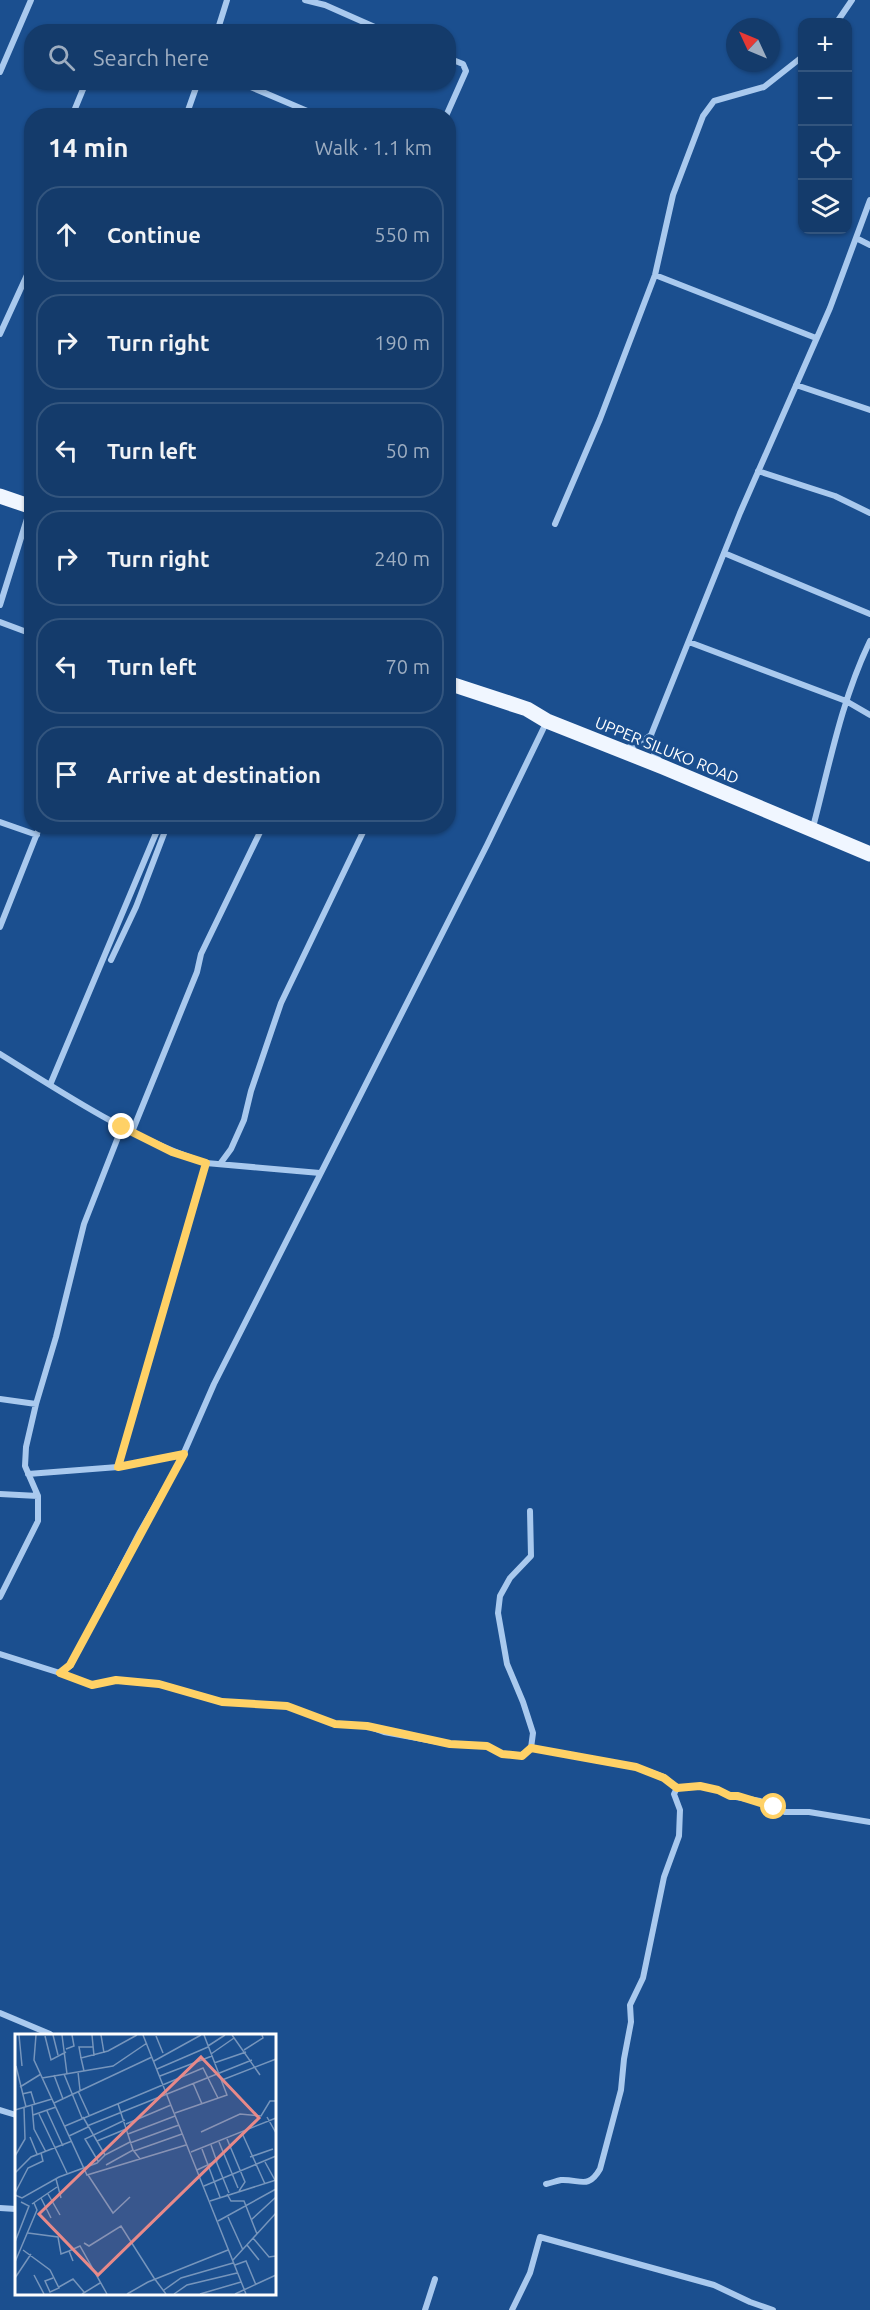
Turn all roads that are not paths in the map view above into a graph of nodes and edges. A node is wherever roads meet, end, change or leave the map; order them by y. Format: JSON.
{"nodes":[{"id":1,"x":31,"y":0,"type":"edge"},
{"id":2,"x":227,"y":0,"type":"edge"},
{"id":3,"x":305,"y":0,"type":"edge"},
{"id":4,"x":852,"y":0,"type":"edge"},
{"id":5,"x":326,"y":3,"type":"edge"},
{"id":6,"x":840,"y":18,"type":"edge"},
{"id":7,"x":220,"y":24,"type":"edge"},
{"id":8,"x":369,"y":24,"type":"edge"},
{"id":9,"x":798,"y":60,"type":"edge"},
{"id":10,"x":456,"y":61,"type":"edge"},
{"id":11,"x":0,"y":72,"type":"edge"},
{"id":12,"x":83,"y":90,"type":"edge"},
{"id":13,"x":195,"y":90,"type":"edge"},
{"id":14,"x":258,"y":90,"type":"edge"},
{"id":15,"x":75,"y":108,"type":"edge"},
{"id":16,"x":189,"y":108,"type":"edge"},
{"id":17,"x":301,"y":108,"type":"edge"},
{"id":18,"x":450,"y":108,"type":"edge"},
{"id":19,"x":870,"y":200,"type":"edge"},
{"id":20,"x":856,"y":238,"type":"junction"},
{"id":21,"x":870,"y":245,"type":"edge"},
{"id":22,"x":655,"y":275,"type":"junction"},
{"id":23,"x":24,"y":282,"type":"edge"},
{"id":24,"x":0,"y":334,"type":"edge"},
{"id":25,"x":816,"y":338,"type":"junction"},
{"id":26,"x":796,"y":385,"type":"junction"},
{"id":27,"x":870,"y":410,"type":"edge"},
{"id":28,"x":758,"y":471,"type":"junction"},
{"id":29,"x":0,"y":496,"type":"edge"},
{"id":30,"x":24,"y":505,"type":"edge"},
{"id":31,"x":870,"y":513,"type":"edge"},
{"id":32,"x":555,"y":524,"type":"dead end"},
{"id":33,"x":24,"y":529,"type":"edge"},
{"id":34,"x":724,"y":553,"type":"junction"},
{"id":35,"x":0,"y":605,"type":"edge"},
{"id":36,"x":870,"y":614,"type":"edge"},
{"id":37,"x":0,"y":622,"type":"edge"},
{"id":38,"x":24,"y":631,"type":"edge"},
{"id":39,"x":870,"y":641,"type":"edge"},
{"id":40,"x":688,"y":642,"type":"junction"},
{"id":41,"x":456,"y":686,"type":"edge"},
{"id":42,"x":846,"y":701,"type":"junction"},
{"id":43,"x":870,"y":714,"type":"edge"},
{"id":44,"x":547,"y":721,"type":"junction"},
{"id":45,"x":651,"y":735,"type":"junction"},
{"id":46,"x":621,"y":750,"type":"junction"},
{"id":47,"x":663,"y":767,"type":"junction"},
{"id":48,"x":0,"y":822,"type":"edge"},
{"id":49,"x":24,"y":830,"type":"edge"},
{"id":50,"x":812,"y":831,"type":"junction"},
{"id":51,"x":34,"y":834,"type":"edge"},
{"id":52,"x":156,"y":834,"type":"edge"},
{"id":53,"x":164,"y":834,"type":"edge"},
{"id":54,"x":259,"y":834,"type":"edge"},
{"id":55,"x":362,"y":834,"type":"edge"},
{"id":56,"x":37,"y":835,"type":"joint"},
{"id":57,"x":870,"y":854,"type":"edge"},
{"id":58,"x":0,"y":927,"type":"edge"},
{"id":59,"x":111,"y":960,"type":"dead end"},
{"id":60,"x":1,"y":1058,"type":"edge"},
{"id":61,"x":50,"y":1085,"type":"junction"},
{"id":62,"x":122,"y":1127,"type":"junction"},
{"id":63,"x":132,"y":1132,"type":"junction"},
{"id":64,"x":206,"y":1163,"type":"junction"},
{"id":65,"x":220,"y":1164,"type":"junction"},
{"id":66,"x":320,"y":1173,"type":"junction"},
{"id":67,"x":0,"y":1399,"type":"edge"},
{"id":68,"x":36,"y":1404,"type":"junction"},
{"id":69,"x":184,"y":1454,"type":"junction"},
{"id":70,"x":118,"y":1467,"type":"junction"},
{"id":71,"x":28,"y":1473,"type":"junction"},
{"id":72,"x":0,"y":1494,"type":"edge"},
{"id":73,"x":38,"y":1496,"type":"junction"},
{"id":74,"x":530,"y":1511,"type":"dead end"},
{"id":75,"x":0,"y":1597,"type":"edge"},
{"id":76,"x":0,"y":1654,"type":"edge"},
{"id":77,"x":60,"y":1673,"type":"junction"},
{"id":78,"x":531,"y":1748,"type":"junction"},
{"id":79,"x":677,"y":1788,"type":"junction"},
{"id":80,"x":870,"y":1822,"type":"edge"},
{"id":81,"x":0,"y":2013,"type":"edge"},
{"id":82,"x":50,"y":2034,"type":"dead end"},
{"id":83,"x":0,"y":2110,"type":"edge"},
{"id":84,"x":15,"y":2115,"type":"edge"},
{"id":85,"x":546,"y":2184,"type":"dead end"},
{"id":86,"x":0,"y":2208,"type":"edge"},
{"id":87,"x":15,"y":2209,"type":"edge"},
{"id":88,"x":435,"y":2279,"type":"dead end"},
{"id":89,"x":425,"y":2310,"type":"edge"},
{"id":90,"x":512,"y":2310,"type":"edge"},
{"id":91,"x":773,"y":2310,"type":"edge"}],
"edges":[{"from":1,"to":11,"type":"street"},
{"from":2,"to":7,"type":"street"},
{"from":3,"to":5,"type":"street"},
{"from":4,"to":6,"type":"street"},
{"from":5,"to":8,"type":"street"},
{"from":9,"to":22,"type":"street"},
{"from":10,"to":18,"type":"street"},
{"from":12,"to":15,"type":"street"},
{"from":13,"to":16,"type":"street"},
{"from":14,"to":17,"type":"street"},
{"from":19,"to":20,"type":"street"},
{"from":20,"to":21,"type":"street"},
{"from":20,"to":25,"type":"street"},
{"from":22,"to":25,"type":"street"},
{"from":22,"to":32,"type":"street"},
{"from":23,"to":24,"type":"street"},
{"from":25,"to":26,"type":"street"},
{"from":26,"to":27,"type":"street"},
{"from":26,"to":28,"type":"street"},
{"from":28,"to":31,"type":"street"},
{"from":28,"to":34,"type":"street"},
{"from":29,"to":30,"type":"main road"},
{"from":33,"to":35,"type":"street"},
{"from":34,"to":36,"type":"street"},
{"from":34,"to":40,"type":"street"},
{"from":37,"to":38,"type":"street"},
{"from":39,"to":42,"type":"street"},
{"from":40,"to":42,"type":"street"},
{"from":40,"to":45,"type":"street"},
{"from":41,"to":44,"type":"main road","name":"UPPER SILUKO ROAD"},
{"from":42,"to":43,"type":"street"},
{"from":42,"to":50,"type":"street"},
{"from":44,"to":46,"type":"main road","name":"UPPER SILUKO ROAD"},
{"from":44,"to":66,"type":"street"},
{"from":45,"to":46,"type":"street"},
{"from":45,"to":47,"type":"street"},
{"from":46,"to":47,"type":"main road","name":"UPPER SILUKO ROAD"},
{"from":47,"to":50,"type":"main road","name":"UPPER SILUKO ROAD"},
{"from":48,"to":49,"type":"street"},
{"from":50,"to":57,"type":"main road","name":"UPPER SILUKO ROAD"},
{"from":51,"to":56,"type":"street"},
{"from":52,"to":61,"type":"street"},
{"from":53,"to":59,"type":"street"},
{"from":54,"to":63,"type":"street"},
{"from":55,"to":65,"type":"street"},
{"from":56,"to":58,"type":"street"},
{"from":60,"to":61,"type":"street"},
{"from":61,"to":62,"type":"street"},
{"from":62,"to":63,"type":"street"},
{"from":62,"to":68,"type":"street"},
{"from":63,"to":64,"type":"street"},
{"from":64,"to":65,"type":"street"},
{"from":64,"to":70,"type":"street"},
{"from":65,"to":66,"type":"street"},
{"from":66,"to":69,"type":"street"},
{"from":67,"to":68,"type":"street"},
{"from":68,"to":71,"type":"street"},
{"from":69,"to":70,"type":"street"},
{"from":69,"to":77,"type":"street"},
{"from":70,"to":71,"type":"street"},
{"from":71,"to":73,"type":"street"},
{"from":72,"to":73,"type":"street"},
{"from":73,"to":75,"type":"street"},
{"from":74,"to":78,"type":"street"},
{"from":76,"to":77,"type":"street"},
{"from":77,"to":78,"type":"street"},
{"from":78,"to":79,"type":"street"},
{"from":79,"to":80,"type":"street"},
{"from":79,"to":85,"type":"street"},
{"from":81,"to":82,"type":"street"},
{"from":83,"to":84,"type":"street"},
{"from":86,"to":87,"type":"street"},
{"from":88,"to":89,"type":"street"},
{"from":90,"to":91,"type":"street"}]}
